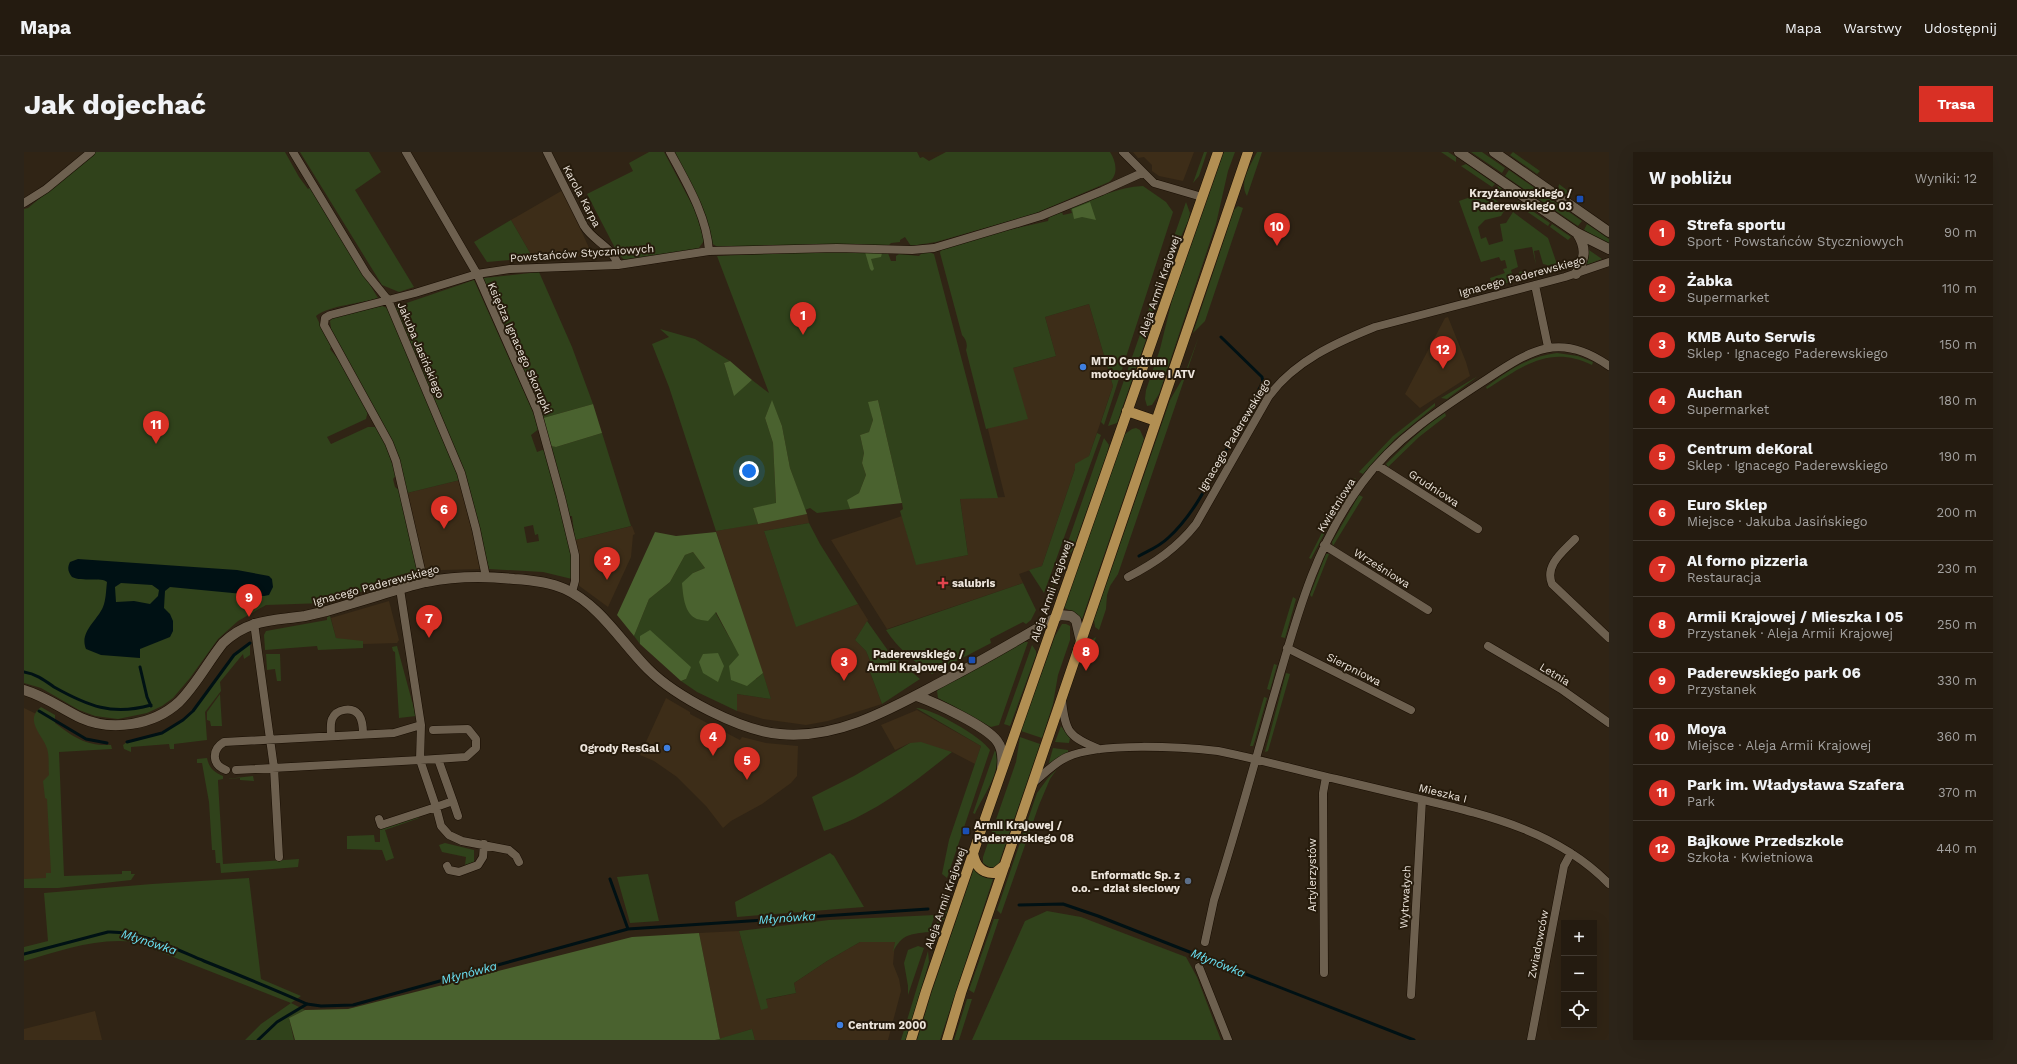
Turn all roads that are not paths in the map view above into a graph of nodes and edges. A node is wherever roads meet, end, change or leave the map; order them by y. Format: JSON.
{"nodes":[{"id":1,"x":91,"y":152,"type":"edge"},
{"id":2,"x":293,"y":152,"type":"edge"},
{"id":3,"x":406,"y":152,"type":"edge"},
{"id":4,"x":547,"y":152,"type":"edge"},
{"id":5,"x":670,"y":152,"type":"edge"},
{"id":6,"x":1123,"y":152,"type":"edge"},
{"id":7,"x":1218,"y":152,"type":"edge"},
{"id":8,"x":1248,"y":152,"type":"edge"},
{"id":9,"x":1459,"y":152,"type":"edge"},
{"id":10,"x":1494,"y":152,"type":"edge"},
{"id":11,"x":1142,"y":173,"type":"junction"},
{"id":12,"x":1202,"y":197,"type":"junction"},
{"id":13,"x":24,"y":203,"type":"edge"},
{"id":14,"x":1609,"y":232,"type":"edge"},
{"id":15,"x":1577,"y":233,"type":"junction"},
{"id":16,"x":1609,"y":249,"type":"edge"},
{"id":17,"x":709,"y":251,"type":"junction"},
{"id":18,"x":1609,"y":262,"type":"edge"},
{"id":19,"x":618,"y":264,"type":"junction"},
{"id":20,"x":477,"y":274,"type":"junction"},
{"id":21,"x":1576,"y":274,"type":"junction"},
{"id":22,"x":1535,"y":285,"type":"junction"},
{"id":23,"x":388,"y":300,"type":"junction"},
{"id":24,"x":1548,"y":347,"type":"junction"},
{"id":25,"x":1609,"y":366,"type":"edge"},
{"id":26,"x":1127,"y":411,"type":"junction"},
{"id":27,"x":1156,"y":421,"type":"junction"},
{"id":28,"x":1377,"y":466,"type":"junction"},
{"id":29,"x":1478,"y":529,"type":"dead end"},
{"id":30,"x":1575,"y":539,"type":"dead end"},
{"id":31,"x":1324,"y":545,"type":"junction"},
{"id":32,"x":486,"y":577,"type":"junction"},
{"id":33,"x":1128,"y":577,"type":"dead end"},
{"id":34,"x":424,"y":583,"type":"junction"},
{"id":35,"x":400,"y":589,"type":"junction"},
{"id":36,"x":572,"y":592,"type":"junction"},
{"id":37,"x":1428,"y":610,"type":"dead end"},
{"id":38,"x":1055,"y":619,"type":"junction"},
{"id":39,"x":254,"y":623,"type":"junction"},
{"id":40,"x":1609,"y":638,"type":"edge"},
{"id":41,"x":1081,"y":642,"type":"junction"},
{"id":42,"x":1488,"y":646,"type":"dead end"},
{"id":43,"x":1287,"y":648,"type":"junction"},
{"id":44,"x":24,"y":690,"type":"edge"},
{"id":45,"x":917,"y":696,"type":"junction"},
{"id":46,"x":1062,"y":698,"type":"junction"},
{"id":47,"x":1411,"y":710,"type":"dead end"},
{"id":48,"x":1609,"y":723,"type":"edge"},
{"id":49,"x":421,"y":725,"type":"junction"},
{"id":50,"x":433,"y":730,"type":"dead end"},
{"id":51,"x":363,"y":734,"type":"junction"},
{"id":52,"x":331,"y":736,"type":"junction"},
{"id":53,"x":270,"y":739,"type":"junction"},
{"id":54,"x":1100,"y":749,"type":"junction"},
{"id":55,"x":438,"y":759,"type":"junction"},
{"id":56,"x":1256,"y":759,"type":"junction"},
{"id":57,"x":420,"y":760,"type":"junction"},
{"id":58,"x":274,"y":768,"type":"junction"},
{"id":59,"x":1002,"y":769,"type":"junction"},
{"id":60,"x":226,"y":770,"type":"dead end"},
{"id":61,"x":236,"y":770,"type":"dead end"},
{"id":62,"x":1326,"y":777,"type":"junction"},
{"id":63,"x":1033,"y":783,"type":"junction"},
{"id":64,"x":1422,"y":800,"type":"junction"},
{"id":65,"x":453,"y":801,"type":"junction"},
{"id":66,"x":436,"y":807,"type":"junction"},
{"id":67,"x":458,"y":816,"type":"dead end"},
{"id":68,"x":379,"y":819,"type":"dead end"},
{"id":69,"x":484,"y":844,"type":"junction"},
{"id":70,"x":973,"y":853,"type":"junction"},
{"id":71,"x":1571,"y":853,"type":"junction"},
{"id":72,"x":279,"y":857,"type":"dead end"},
{"id":73,"x":519,"y":862,"type":"dead end"},
{"id":74,"x":1005,"y":865,"type":"junction"},
{"id":75,"x":447,"y":866,"type":"dead end"},
{"id":76,"x":1609,"y":884,"type":"edge"},
{"id":77,"x":1205,"y":942,"type":"dead end"},
{"id":78,"x":1199,"y":967,"type":"dead end"},
{"id":79,"x":1324,"y":973,"type":"dead end"},
{"id":80,"x":1411,"y":995,"type":"dead end"},
{"id":81,"x":911,"y":1040,"type":"edge"},
{"id":82,"x":947,"y":1040,"type":"edge"},
{"id":83,"x":1228,"y":1040,"type":"edge"},
{"id":84,"x":1531,"y":1040,"type":"edge"}],
"edges":[{"from":1,"to":13,"type":"street"},
{"from":2,"to":23,"type":"street","name":"Jakuba Jasińskiego"},
{"from":3,"to":20,"type":"street","name":"Księdza Ignacego Skorupki"},
{"from":4,"to":19,"type":"street","name":"Karola Karpa"},
{"from":5,"to":17,"type":"street"},
{"from":6,"to":11,"type":"street"},
{"from":7,"to":12,"type":"main road","name":"Aleja Armii Krajowej"},
{"from":8,"to":27,"type":"main road"},
{"from":9,"to":15,"type":"street"},
{"from":10,"to":14,"type":"street"},
{"from":11,"to":12,"type":"street"},
{"from":11,"to":17,"type":"street","name":"Powstańców Styczniowych"},
{"from":12,"to":26,"type":"main road","name":"Aleja Armii Krajowej"},
{"from":15,"to":16,"type":"street"},
{"from":15,"to":21,"type":"street"},
{"from":17,"to":19,"type":"street","name":"Powstańców Styczniowych"},
{"from":18,"to":21,"type":"street","name":"Ignacego Paderewskiego"},
{"from":19,"to":20,"type":"street","name":"Powstańców Styczniowych"},
{"from":20,"to":23,"type":"street","name":"Powstańców Styczniowych"},
{"from":20,"to":36,"type":"street","name":"Księdza Ignacego Skorupki"},
{"from":21,"to":22,"type":"street","name":"Ignacego Paderewskiego"},
{"from":22,"to":24,"type":"street"},
{"from":22,"to":33,"type":"street","name":"Ignacego Paderewskiego"},
{"from":23,"to":32,"type":"street","name":"Jakuba Jasińskiego"},
{"from":23,"to":34,"type":"street","name":"Powstańców Styczniowych"},
{"from":24,"to":25,"type":"street"},
{"from":24,"to":28,"type":"street","name":"Kwietniowa"},
{"from":26,"to":27,"type":"main road"},
{"from":26,"to":38,"type":"main road","name":"Aleja Armii Krajowej"},
{"from":27,"to":41,"type":"main road"},
{"from":28,"to":29,"type":"street","name":"Grudniowa"},
{"from":28,"to":31,"type":"street","name":"Kwietniowa"},
{"from":30,"to":40,"type":"street"},
{"from":31,"to":37,"type":"street","name":"Wrześniowa"},
{"from":31,"to":43,"type":"street","name":"Kwietniowa"},
{"from":32,"to":34,"type":"street","name":"Ignacego Paderewskiego"},
{"from":32,"to":36,"type":"street","name":"Ignacego Paderewskiego"},
{"from":34,"to":35,"type":"street","name":"Ignacego Paderewskiego"},
{"from":35,"to":39,"type":"street","name":"Ignacego Paderewskiego"},
{"from":35,"to":49,"type":"street"},
{"from":36,"to":45,"type":"street","name":"Ignacego Paderewskiego"},
{"from":38,"to":41,"type":"street"},
{"from":38,"to":45,"type":"street","name":"Ignacego Paderewskiego"},
{"from":38,"to":59,"type":"main road","name":"Aleja Armii Krajowej"},
{"from":39,"to":44,"type":"street","name":"Ignacego Paderewskiego"},
{"from":39,"to":53,"type":"street"},
{"from":41,"to":46,"type":"main road"},
{"from":42,"to":48,"type":"street","name":"Letnia"},
{"from":43,"to":47,"type":"street","name":"Sierpniowa"},
{"from":43,"to":56,"type":"street","name":"Kwietniowa"},
{"from":45,"to":59,"type":"street"},
{"from":46,"to":54,"type":"street","name":"Mieszka I"},
{"from":46,"to":63,"type":"main road"},
{"from":49,"to":51,"type":"street"},
{"from":49,"to":57,"type":"street"},
{"from":50,"to":55,"type":"street"},
{"from":51,"to":52,"type":"street"},
{"from":51,"to":52,"type":"street"},
{"from":52,"to":53,"type":"street"},
{"from":53,"to":58,"type":"street"},
{"from":53,"to":60,"type":"street"},
{"from":54,"to":56,"type":"street","name":"Mieszka I"},
{"from":54,"to":63,"type":"street","name":"Mieszka I"},
{"from":55,"to":57,"type":"street"},
{"from":55,"to":65,"type":"street"},
{"from":56,"to":62,"type":"street","name":"Mieszka I"},
{"from":56,"to":77,"type":"street"},
{"from":57,"to":58,"type":"street"},
{"from":57,"to":66,"type":"street"},
{"from":58,"to":61,"type":"street"},
{"from":58,"to":72,"type":"street"},
{"from":59,"to":70,"type":"main road","name":"Aleja Armii Krajowej"},
{"from":62,"to":64,"type":"street","name":"Mieszka I"},
{"from":62,"to":79,"type":"street","name":"Artylerzystów"},
{"from":63,"to":74,"type":"main road"},
{"from":64,"to":71,"type":"street","name":"Mieszka I"},
{"from":64,"to":80,"type":"street","name":"Wytrwałych"},
{"from":65,"to":66,"type":"street"},
{"from":65,"to":67,"type":"street"},
{"from":66,"to":68,"type":"street"},
{"from":66,"to":69,"type":"street"},
{"from":69,"to":73,"type":"street"},
{"from":69,"to":75,"type":"street"},
{"from":70,"to":74,"type":"main road"},
{"from":70,"to":81,"type":"main road","name":"Aleja Armii Krajowej"},
{"from":71,"to":76,"type":"street","name":"Mieszka I"},
{"from":71,"to":84,"type":"street","name":"Zwiadowców"},
{"from":74,"to":82,"type":"main road"},
{"from":78,"to":83,"type":"street"}]}
